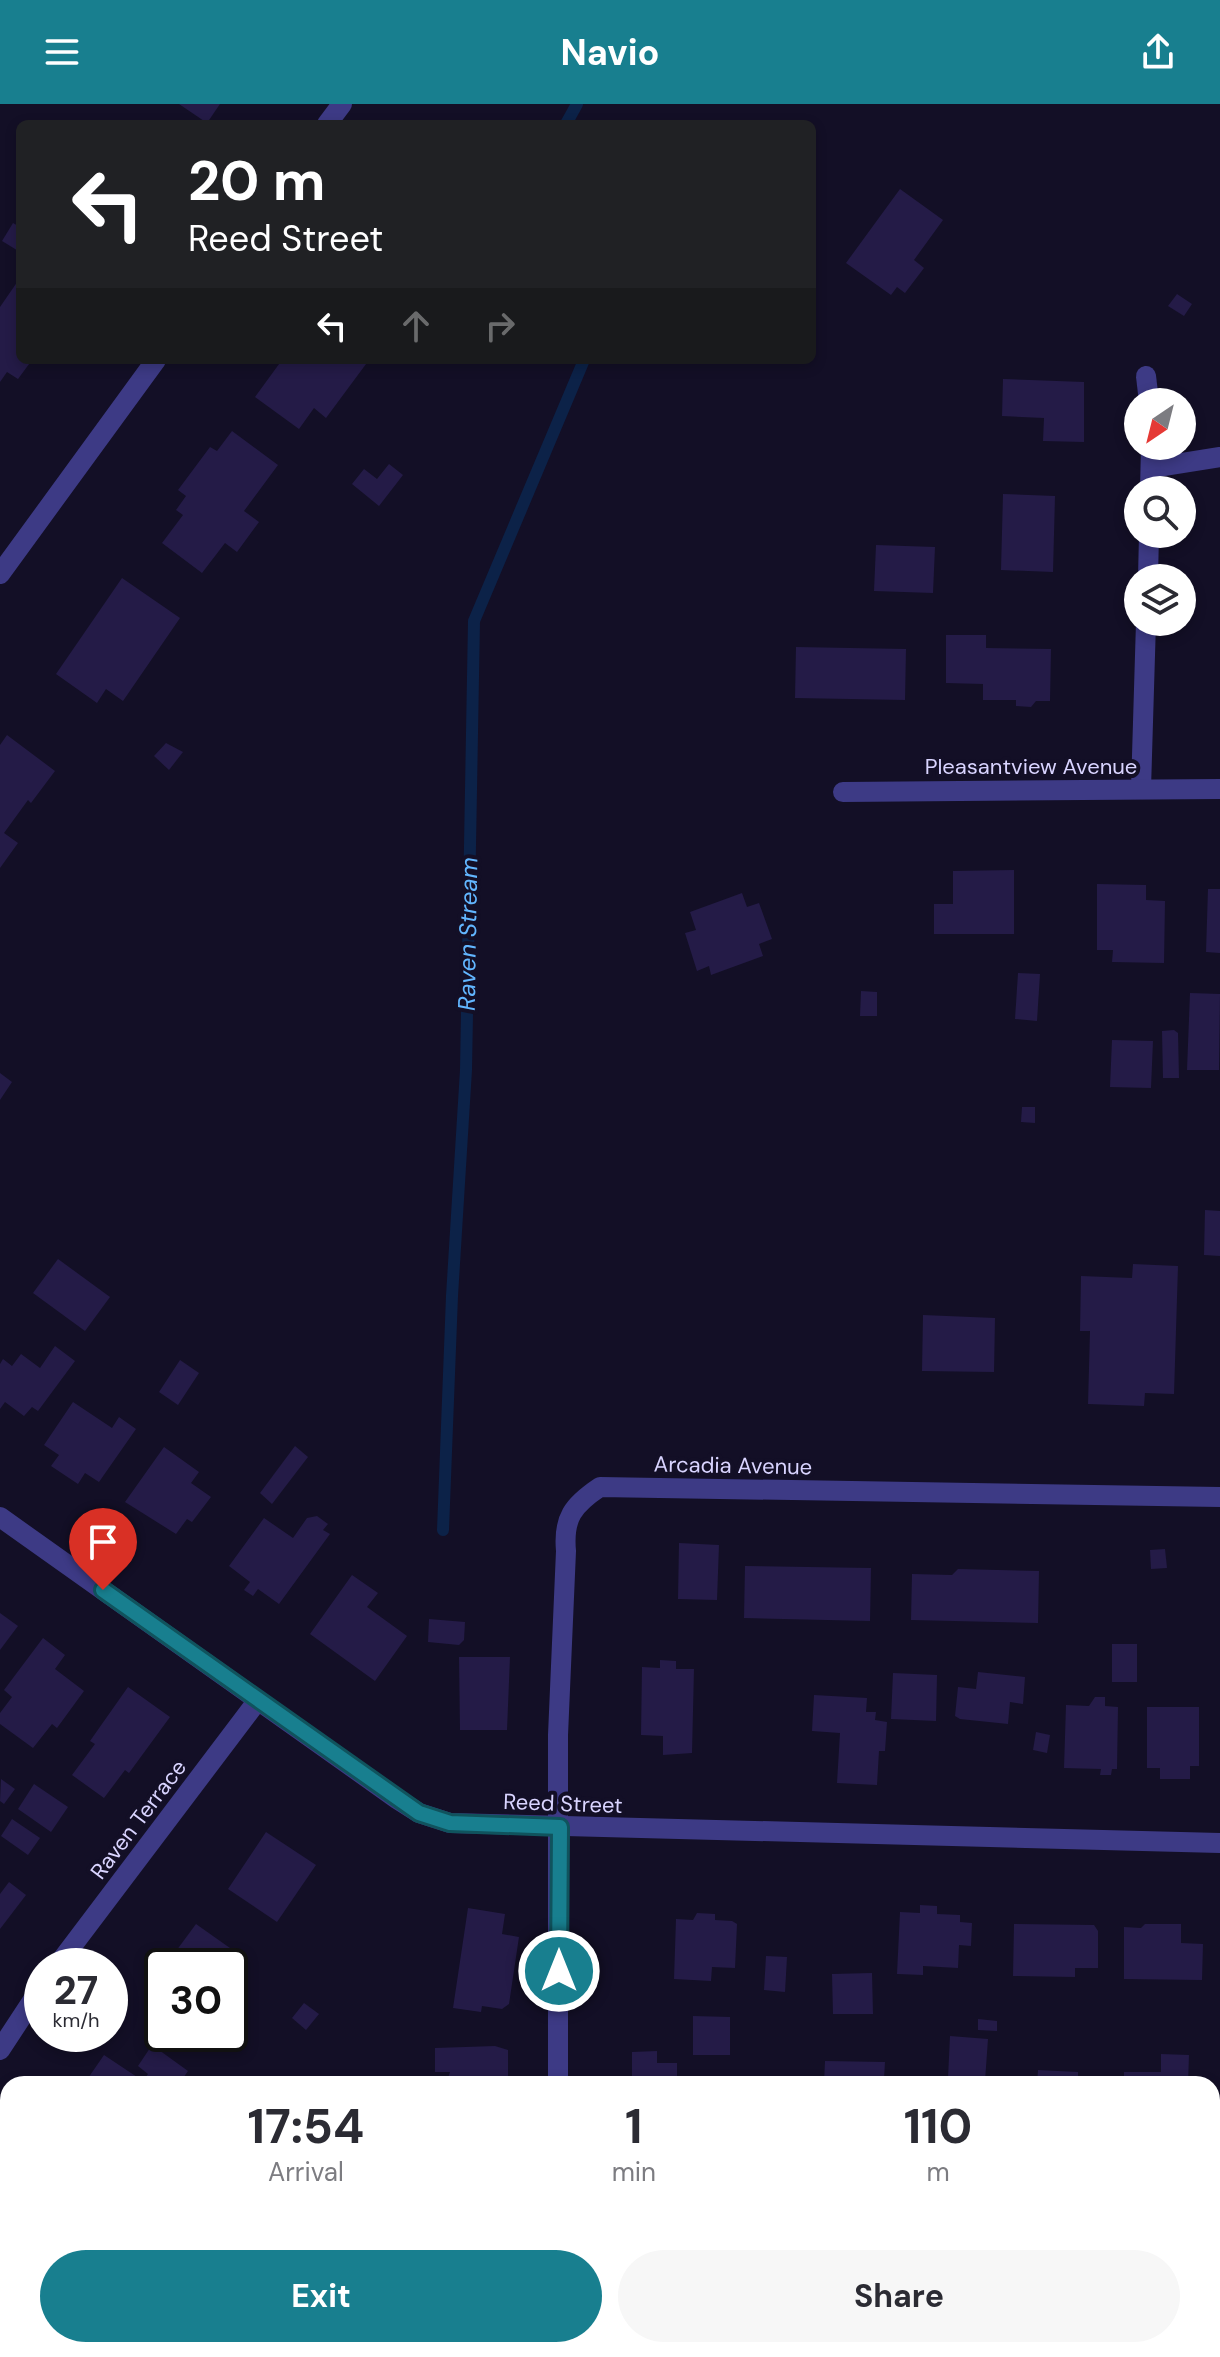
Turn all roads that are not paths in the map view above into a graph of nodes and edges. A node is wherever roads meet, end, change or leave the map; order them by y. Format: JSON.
{"nodes":[{"id":1,"x":153,"y":364,"type":"edge"},
{"id":2,"x":1146,"y":376,"type":"dead end"},
{"id":3,"x":1147,"y":388,"type":"edge"},
{"id":4,"x":1220,"y":457,"type":"edge"},
{"id":5,"x":1151,"y":460,"type":"edge"},
{"id":6,"x":1151,"y":468,"type":"junction"},
{"id":7,"x":1151,"y":476,"type":"edge"},
{"id":8,"x":0,"y":574,"type":"edge"},
{"id":9,"x":1146,"y":636,"type":"edge"},
{"id":10,"x":1141,"y":789,"type":"junction"},
{"id":11,"x":1220,"y":789,"type":"edge"},
{"id":12,"x":843,"y":792,"type":"dead end"},
{"id":13,"x":1220,"y":1497,"type":"edge"},
{"id":14,"x":0,"y":1517,"type":"edge"},
{"id":15,"x":258,"y":1700,"type":"junction"},
{"id":16,"x":560,"y":1827,"type":"junction"},
{"id":17,"x":1220,"y":1843,"type":"edge"},
{"id":18,"x":71,"y":1948,"type":"edge"},
{"id":19,"x":24,"y":2013,"type":"edge"},
{"id":20,"x":0,"y":2050,"type":"edge"},
{"id":21,"x":558,"y":2076,"type":"edge"}],
"edges":[{"from":1,"to":8,"type":"street"},
{"from":2,"to":3,"type":"street"},
{"from":4,"to":6,"type":"street"},
{"from":5,"to":6,"type":"street"},
{"from":6,"to":7,"type":"street"},
{"from":9,"to":10,"type":"street"},
{"from":10,"to":11,"type":"street","name":"Pleasantview Avenue"},
{"from":10,"to":12,"type":"street","name":"Pleasantview Avenue"},
{"from":13,"to":16,"type":"street","name":"Arcadia Avenue"},
{"from":14,"to":15,"type":"street","name":"Reed Street"},
{"from":15,"to":16,"type":"street","name":"Reed Street"},
{"from":15,"to":18,"type":"street","name":"Raven Terrace"},
{"from":16,"to":17,"type":"street","name":"Reed Street"},
{"from":16,"to":21,"type":"street","name":"Arcadia Avenue"},
{"from":19,"to":20,"type":"street"}]}
